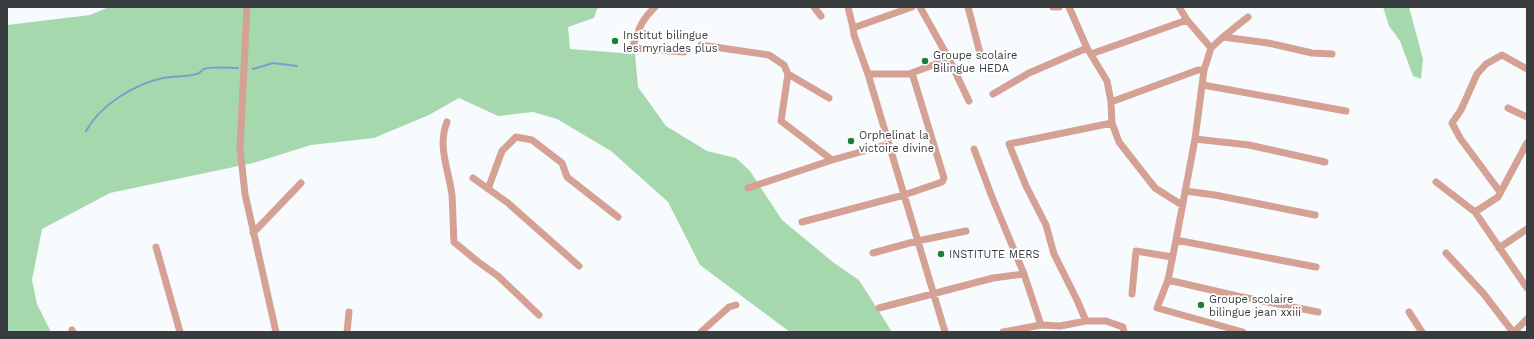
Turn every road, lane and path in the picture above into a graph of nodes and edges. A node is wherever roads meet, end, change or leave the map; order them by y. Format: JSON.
{"nodes":[{"id":1,"x":247,"y":7,"type":"edge"},
{"id":2,"x":655,"y":7,"type":"edge"},
{"id":3,"x":814,"y":7,"type":"edge"},
{"id":4,"x":848,"y":7,"type":"edge"},
{"id":5,"x":912,"y":7,"type":"edge"},
{"id":6,"x":920,"y":7,"type":"edge"},
{"id":7,"x":968,"y":7,"type":"edge"},
{"id":8,"x":1053,"y":7,"type":"edge"},
{"id":9,"x":1059,"y":7,"type":"edge"},
{"id":10,"x":1069,"y":7,"type":"edge"},
{"id":11,"x":1179,"y":7,"type":"edge"},
{"id":12,"x":821,"y":16,"type":"dead end"},
{"id":13,"x":1248,"y":17,"type":"dead end"},
{"id":14,"x":1187,"y":20,"type":"junction"},
{"id":15,"x":853,"y":28,"type":"junction"},
{"id":16,"x":1223,"y":37,"type":"junction"},
{"id":17,"x":701,"y":45,"type":"dead end"},
{"id":18,"x":1211,"y":48,"type":"junction"},
{"id":19,"x":1089,"y":51,"type":"junction"},
{"id":20,"x":684,"y":52,"type":"dead end"},
{"id":21,"x":1332,"y":54,"type":"dead end"},
{"id":22,"x":981,"y":57,"type":"dead end"},
{"id":23,"x":948,"y":59,"type":"junction"},
{"id":24,"x":1527,"y":69,"type":"edge"},
{"id":25,"x":1204,"y":70,"type":"junction"},
{"id":26,"x":912,"y":73,"type":"junction"},
{"id":27,"x":788,"y":74,"type":"junction"},
{"id":28,"x":868,"y":74,"type":"junction"},
{"id":29,"x":1203,"y":85,"type":"junction"},
{"id":30,"x":993,"y":94,"type":"dead end"},
{"id":31,"x":829,"y":98,"type":"dead end"},
{"id":32,"x":969,"y":101,"type":"dead end"},
{"id":33,"x":1111,"y":102,"type":"junction"},
{"id":34,"x":1508,"y":108,"type":"dead end"},
{"id":35,"x":1346,"y":110,"type":"dead end"},
{"id":36,"x":1527,"y":117,"type":"edge"},
{"id":37,"x":447,"y":122,"type":"dead end"},
{"id":38,"x":1112,"y":122,"type":"junction"},
{"id":39,"x":1195,"y":139,"type":"junction"},
{"id":40,"x":1527,"y":143,"type":"edge"},
{"id":41,"x":888,"y":144,"type":"junction"},
{"id":42,"x":974,"y":149,"type":"dead end"},
{"id":43,"x":832,"y":160,"type":"junction"},
{"id":44,"x":1325,"y":162,"type":"dead end"},
{"id":45,"x":473,"y":178,"type":"dead end"},
{"id":46,"x":1436,"y":182,"type":"dead end"},
{"id":47,"x":301,"y":183,"type":"dead end"},
{"id":48,"x":748,"y":188,"type":"dead end"},
{"id":49,"x":488,"y":189,"type":"junction"},
{"id":50,"x":1185,"y":191,"type":"junction"},
{"id":51,"x":1500,"y":192,"type":"junction"},
{"id":52,"x":904,"y":195,"type":"junction"},
{"id":53,"x":1182,"y":205,"type":"junction"},
{"id":54,"x":1475,"y":212,"type":"junction"},
{"id":55,"x":1315,"y":215,"type":"dead end"},
{"id":56,"x":618,"y":217,"type":"dead end"},
{"id":57,"x":802,"y":222,"type":"dead end"},
{"id":58,"x":1527,"y":229,"type":"edge"},
{"id":59,"x":966,"y":231,"type":"dead end"},
{"id":60,"x":253,"y":233,"type":"junction"},
{"id":61,"x":1176,"y":240,"type":"junction"},
{"id":62,"x":917,"y":241,"type":"junction"},
{"id":63,"x":156,"y":247,"type":"dead end"},
{"id":64,"x":1499,"y":248,"type":"junction"},
{"id":65,"x":873,"y":253,"type":"dead end"},
{"id":66,"x":1446,"y":253,"type":"dead end"},
{"id":67,"x":1172,"y":257,"type":"junction"},
{"id":68,"x":579,"y":266,"type":"dead end"},
{"id":69,"x":1316,"y":267,"type":"dead end"},
{"id":70,"x":1024,"y":274,"type":"junction"},
{"id":71,"x":1168,"y":280,"type":"junction"},
{"id":72,"x":1527,"y":288,"type":"edge"},
{"id":73,"x":933,"y":293,"type":"junction"},
{"id":74,"x":1132,"y":294,"type":"dead end"},
{"id":75,"x":736,"y":305,"type":"dead end"},
{"id":76,"x":879,"y":308,"type":"dead end"},
{"id":77,"x":349,"y":312,"type":"dead end"},
{"id":78,"x":1318,"y":312,"type":"dead end"},
{"id":79,"x":1409,"y":312,"type":"dead end"},
{"id":80,"x":539,"y":315,"type":"dead end"},
{"id":81,"x":1527,"y":319,"type":"edge"},
{"id":82,"x":1086,"y":321,"type":"junction"},
{"id":83,"x":1041,"y":325,"type":"junction"},
{"id":84,"x":1224,"y":330,"type":"edge"},
{"id":85,"x":180,"y":332,"type":"edge"},
{"id":86,"x":276,"y":332,"type":"edge"},
{"id":87,"x":347,"y":332,"type":"edge"},
{"id":88,"x":701,"y":332,"type":"edge"},
{"id":89,"x":945,"y":332,"type":"edge"},
{"id":90,"x":1003,"y":332,"type":"edge"},
{"id":91,"x":1124,"y":332,"type":"edge"},
{"id":92,"x":1243,"y":332,"type":"edge"},
{"id":93,"x":1422,"y":332,"type":"edge"},
{"id":94,"x":1513,"y":332,"type":"edge"}],
"edges":[{"from":1,"to":60,"type":"street"},
{"from":2,"to":20,"type":"street"},
{"from":3,"to":12,"type":"street"},
{"from":4,"to":15,"type":"street"},
{"from":5,"to":15,"type":"street"},
{"from":6,"to":23,"type":"street"},
{"from":7,"to":22,"type":"street"},
{"from":8,"to":9,"type":"street"},
{"from":10,"to":19,"type":"street"},
{"from":11,"to":14,"type":"street"},
{"from":13,"to":16,"type":"street"},
{"from":14,"to":18,"type":"street"},
{"from":14,"to":19,"type":"street"},
{"from":15,"to":28,"type":"street"},
{"from":16,"to":18,"type":"street"},
{"from":16,"to":21,"type":"street"},
{"from":17,"to":27,"type":"street"},
{"from":18,"to":25,"type":"street"},
{"from":19,"to":30,"type":"street"},
{"from":19,"to":33,"type":"street"},
{"from":23,"to":26,"type":"street"},
{"from":23,"to":32,"type":"street"},
{"from":24,"to":51,"type":"street"},
{"from":25,"to":29,"type":"street"},
{"from":25,"to":33,"type":"street"},
{"from":26,"to":28,"type":"street"},
{"from":26,"to":52,"type":"street"},
{"from":27,"to":31,"type":"street"},
{"from":27,"to":43,"type":"street"},
{"from":28,"to":41,"type":"street"},
{"from":29,"to":35,"type":"street"},
{"from":29,"to":39,"type":"street"},
{"from":33,"to":38,"type":"street"},
{"from":34,"to":36,"type":"street"},
{"from":37,"to":80,"type":"street"},
{"from":38,"to":53,"type":"street"},
{"from":38,"to":82,"type":"street"},
{"from":39,"to":44,"type":"street"},
{"from":39,"to":50,"type":"street"},
{"from":40,"to":51,"type":"street"},
{"from":41,"to":43,"type":"street"},
{"from":41,"to":52,"type":"street"},
{"from":42,"to":70,"type":"street"},
{"from":43,"to":48,"type":"street"},
{"from":45,"to":49,"type":"street"},
{"from":46,"to":54,"type":"street"},
{"from":47,"to":60,"type":"street"},
{"from":49,"to":56,"type":"street"},
{"from":49,"to":68,"type":"street"},
{"from":50,"to":53,"type":"street"},
{"from":50,"to":55,"type":"street"},
{"from":51,"to":54,"type":"street"},
{"from":52,"to":57,"type":"street"},
{"from":52,"to":62,"type":"street"},
{"from":53,"to":61,"type":"street"},
{"from":54,"to":64,"type":"street"},
{"from":58,"to":64,"type":"street"},
{"from":59,"to":62,"type":"street"},
{"from":60,"to":86,"type":"street"},
{"from":61,"to":67,"type":"street"},
{"from":61,"to":69,"type":"street"},
{"from":62,"to":65,"type":"street"},
{"from":62,"to":73,"type":"street"},
{"from":63,"to":85,"type":"street"},
{"from":64,"to":72,"type":"street"},
{"from":66,"to":94,"type":"street"},
{"from":67,"to":71,"type":"street"},
{"from":67,"to":74,"type":"street"},
{"from":70,"to":73,"type":"street"},
{"from":70,"to":83,"type":"street"},
{"from":71,"to":78,"type":"street"},
{"from":71,"to":84,"type":"street"},
{"from":73,"to":76,"type":"street"},
{"from":73,"to":89,"type":"street"},
{"from":75,"to":88,"type":"street"},
{"from":77,"to":87,"type":"street"},
{"from":79,"to":93,"type":"street"},
{"from":81,"to":94,"type":"street"},
{"from":82,"to":83,"type":"street"},
{"from":82,"to":91,"type":"street"},
{"from":83,"to":90,"type":"street"},
{"from":84,"to":92,"type":"street"}]}
